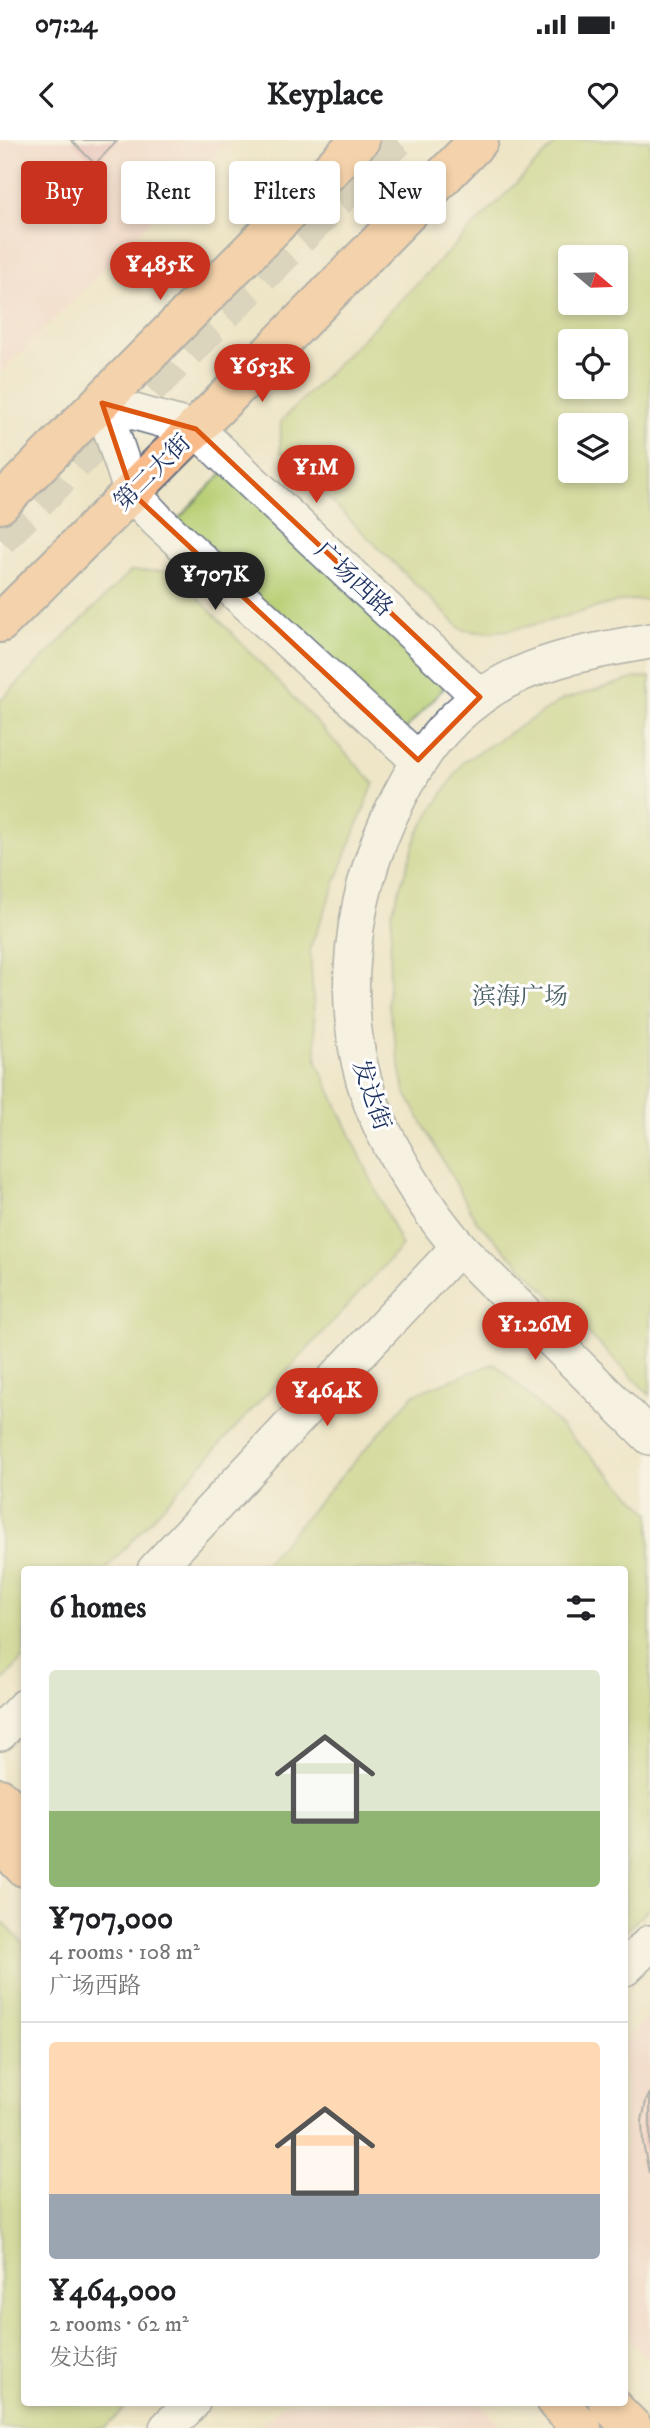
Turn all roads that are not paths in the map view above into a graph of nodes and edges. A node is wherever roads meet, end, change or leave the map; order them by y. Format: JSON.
{"nodes":[{"id":1,"x":360,"y":140,"type":"edge"},
{"id":2,"x":479,"y":140,"type":"edge"},
{"id":3,"x":102,"y":403,"type":"junction"},
{"id":4,"x":196,"y":429,"type":"junction"},
{"id":5,"x":132,"y":493,"type":"junction"},
{"id":6,"x":0,"y":504,"type":"edge"},
{"id":7,"x":0,"y":624,"type":"edge"},
{"id":8,"x":650,"y":642,"type":"edge"},
{"id":9,"x":480,"y":697,"type":"junction"},
{"id":10,"x":418,"y":760,"type":"junction"},
{"id":11,"x":459,"y":1247,"type":"junction"},
{"id":12,"x":650,"y":1437,"type":"edge"},
{"id":13,"x":159,"y":1566,"type":"edge"},
{"id":14,"x":21,"y":1710,"type":"edge"},
{"id":15,"x":0,"y":1733,"type":"edge"},
{"id":16,"x":0,"y":1798,"type":"edge"},
{"id":17,"x":21,"y":1819,"type":"edge"},
{"id":18,"x":0,"y":1842,"type":"edge"},
{"id":19,"x":21,"y":1864,"type":"edge"},
{"id":20,"x":650,"y":1943,"type":"edge"},
{"id":21,"x":628,"y":1965,"type":"edge"},
{"id":22,"x":188,"y":2406,"type":"edge"},
{"id":23,"x":560,"y":2406,"type":"edge"},
{"id":24,"x":611,"y":2406,"type":"edge"},
{"id":25,"x":167,"y":2428,"type":"edge"},
{"id":26,"x":582,"y":2428,"type":"edge"},
{"id":27,"x":633,"y":2428,"type":"edge"}],
"edges":[{"from":1,"to":3,"type":"main road"},
{"from":2,"to":4,"type":"main road","name":"第二大街"},
{"from":3,"to":4,"type":"street","name":"广场西路"},
{"from":3,"to":5,"type":"street"},
{"from":3,"to":6,"type":"main road"},
{"from":4,"to":5,"type":"main road","name":"第二大街"},
{"from":4,"to":9,"type":"street","name":"广场西路"},
{"from":5,"to":7,"type":"main road","name":"第二大街"},
{"from":5,"to":10,"type":"street"},
{"from":8,"to":9,"type":"street","name":"发达街"},
{"from":9,"to":10,"type":"street","name":"发达街"},
{"from":10,"to":11,"type":"street","name":"发达街"},
{"from":11,"to":12,"type":"street","name":"发达街"},
{"from":11,"to":13,"type":"street"},
{"from":14,"to":15,"type":"street"},
{"from":16,"to":17,"type":"main road"},
{"from":18,"to":19,"type":"main road"},
{"from":20,"to":21,"type":"street"},
{"from":22,"to":25,"type":"street"},
{"from":23,"to":26,"type":"main road"},
{"from":24,"to":27,"type":"main road"}]}
